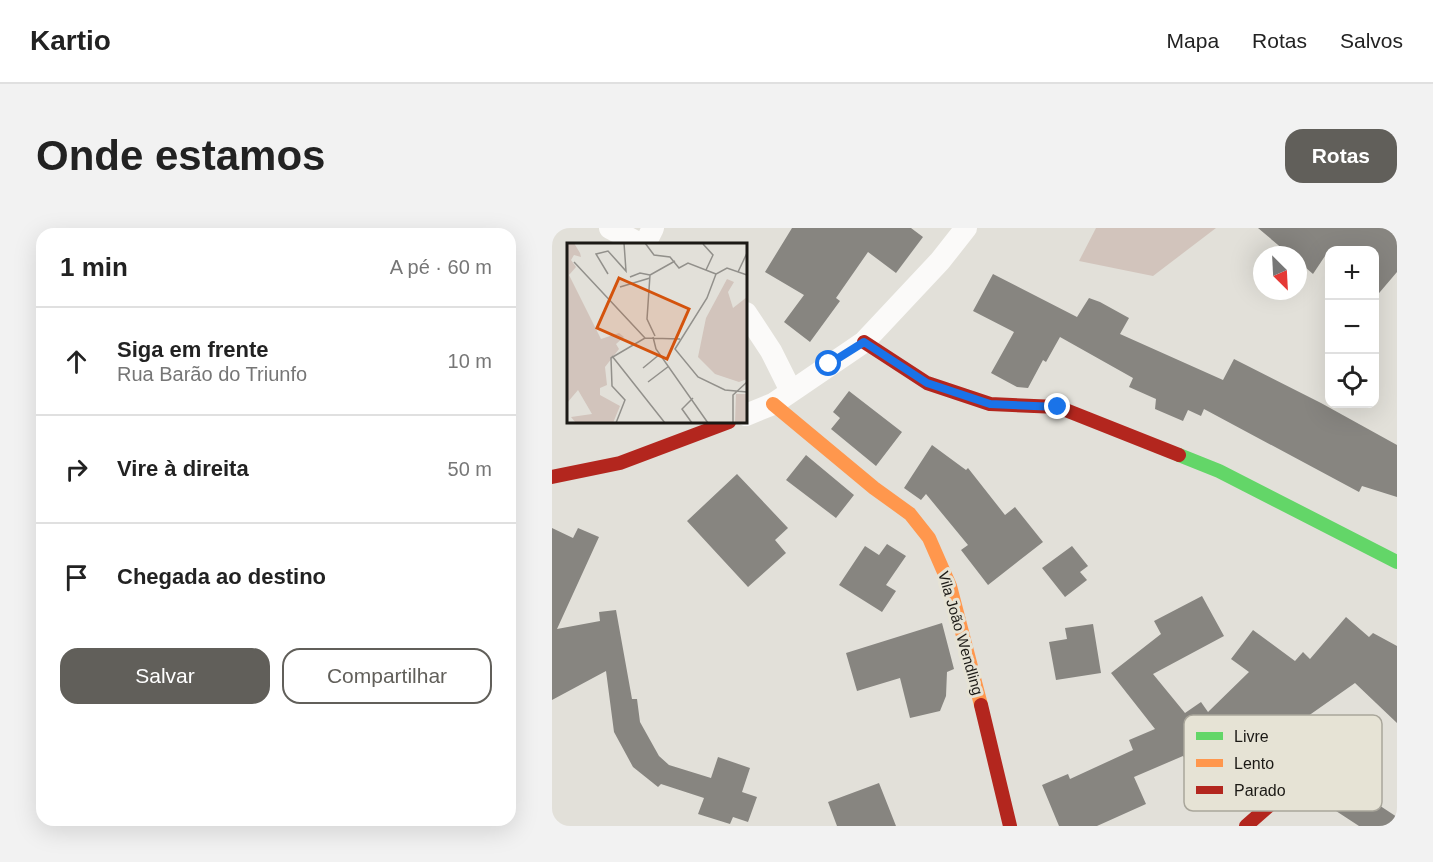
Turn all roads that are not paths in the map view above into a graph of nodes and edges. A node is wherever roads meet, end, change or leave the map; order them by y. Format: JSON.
{"nodes":[{"id":1,"x":610,"y":228,"type":"edge"},
{"id":2,"x":653,"y":228,"type":"edge"},
{"id":3,"x":966,"y":228,"type":"edge"},
{"id":4,"x":638,"y":243,"type":"edge"},
{"id":5,"x":646,"y":243,"type":"edge"},
{"id":6,"x":747,"y":315,"type":"edge"},
{"id":7,"x":864,"y":342,"type":"junction"},
{"id":8,"x":782,"y":398,"type":"junction"},
{"id":9,"x":747,"y":415,"type":"edge"},
{"id":10,"x":726,"y":423,"type":"edge"},
{"id":11,"x":552,"y":477,"type":"edge"},
{"id":12,"x":1397,"y":562,"type":"edge"},
{"id":13,"x":1263,"y":811,"type":"edge"},
{"id":14,"x":1010,"y":826,"type":"edge"},
{"id":15,"x":1246,"y":826,"type":"edge"}],
"edges":[{"from":1,"to":4,"type":"street"},
{"from":2,"to":5,"type":"street"},
{"from":3,"to":7,"type":"street"},
{"from":6,"to":8,"type":"street"},
{"from":7,"to":8,"type":"street"},
{"from":7,"to":12,"type":"street"},
{"from":8,"to":9,"type":"street"},
{"from":8,"to":14,"type":"street","name":"Vila João Wendling"},
{"from":10,"to":11,"type":"street"},
{"from":13,"to":15,"type":"street"}]}
